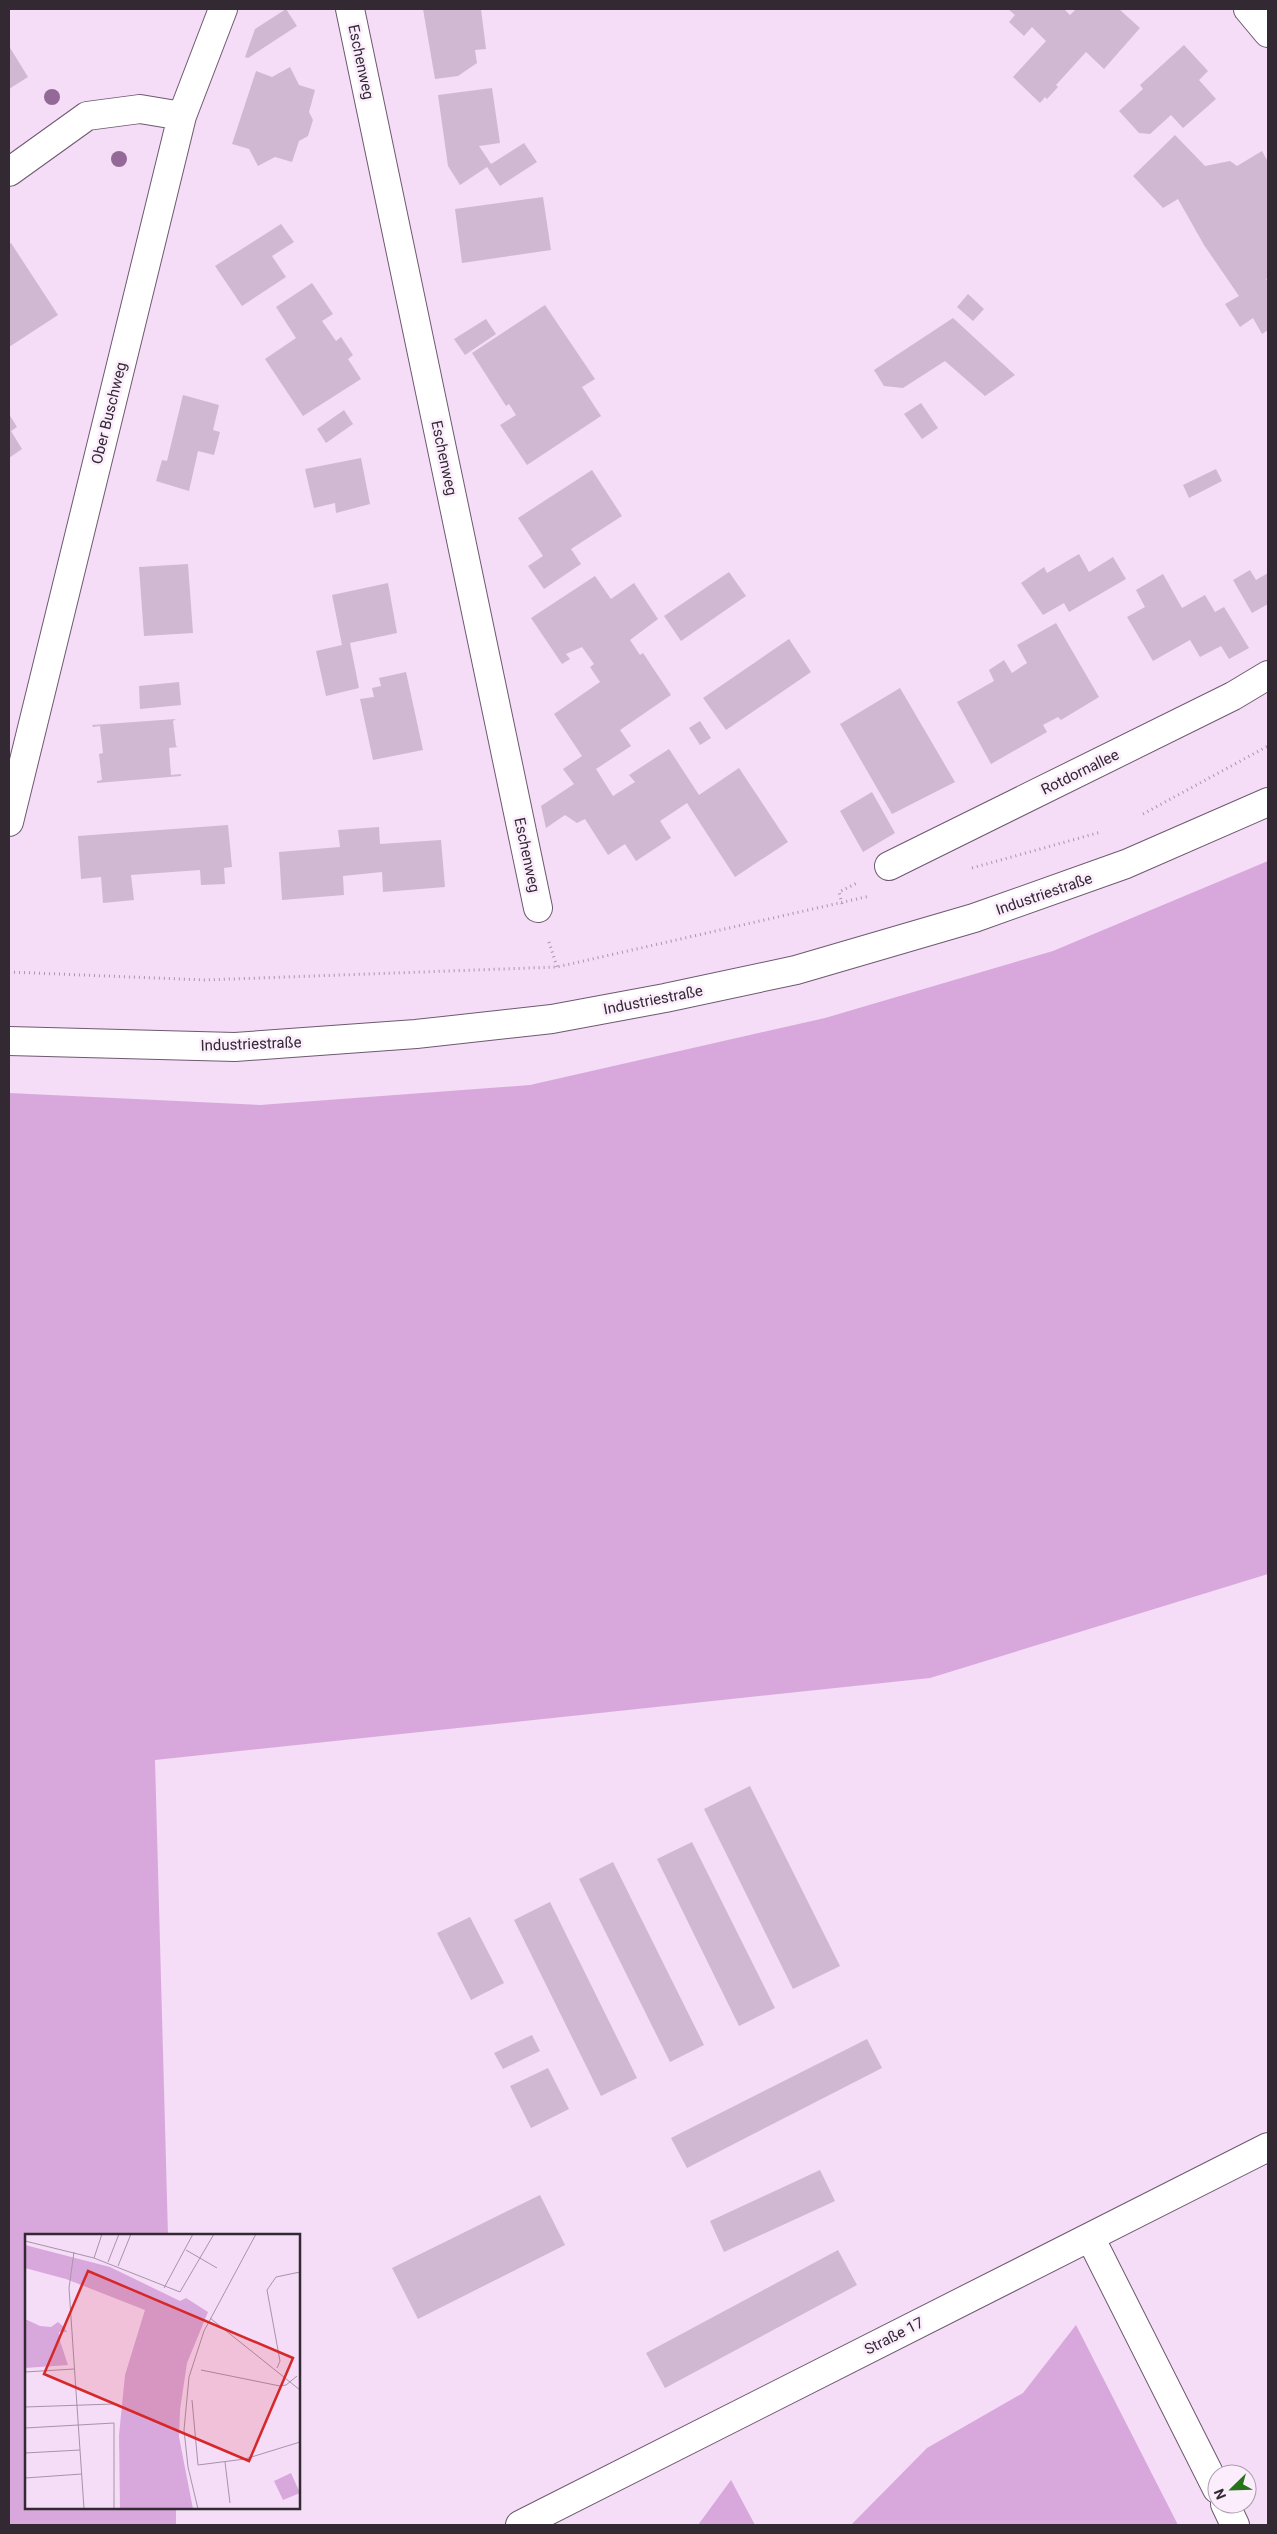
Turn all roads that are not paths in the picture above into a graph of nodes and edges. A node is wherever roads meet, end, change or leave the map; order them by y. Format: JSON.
{"nodes":[{"id":1,"x":223,"y":9,"type":"edge"},
{"id":2,"x":350,"y":9,"type":"edge"},
{"id":3,"x":1248,"y":9,"type":"edge"},
{"id":4,"x":1268,"y":33,"type":"edge"},
{"id":5,"x":182,"y":116,"type":"junction"},
{"id":6,"x":9,"y":172,"type":"edge"},
{"id":7,"x":1268,"y":675,"type":"edge"},
{"id":8,"x":1268,"y":802,"type":"edge"},
{"id":9,"x":9,"y":822,"type":"edge"},
{"id":10,"x":889,"y":866,"type":"dead end"},
{"id":11,"x":538,"y":908,"type":"dead end"},
{"id":12,"x":9,"y":1041,"type":"edge"},
{"id":13,"x":1268,"y":2147,"type":"edge"},
{"id":14,"x":1090,"y":2237,"type":"junction"},
{"id":15,"x":1207,"y":2469,"type":"edge"},
{"id":16,"x":520,"y":2525,"type":"edge"}],
"edges":[{"from":1,"to":5,"type":"street","name":"Ober Buschweg"},
{"from":2,"to":11,"type":"street","name":"Eschenweg"},
{"from":3,"to":4,"type":"street"},
{"from":5,"to":6,"type":"street"},
{"from":5,"to":9,"type":"street","name":"Ober Buschweg"},
{"from":7,"to":10,"type":"street","name":"Rotdornallee"},
{"from":8,"to":12,"type":"street","name":"Industriestraße"},
{"from":13,"to":14,"type":"street","name":"Straße 17"},
{"from":14,"to":15,"type":"street"},
{"from":14,"to":16,"type":"street","name":"Straße 17"}]}
